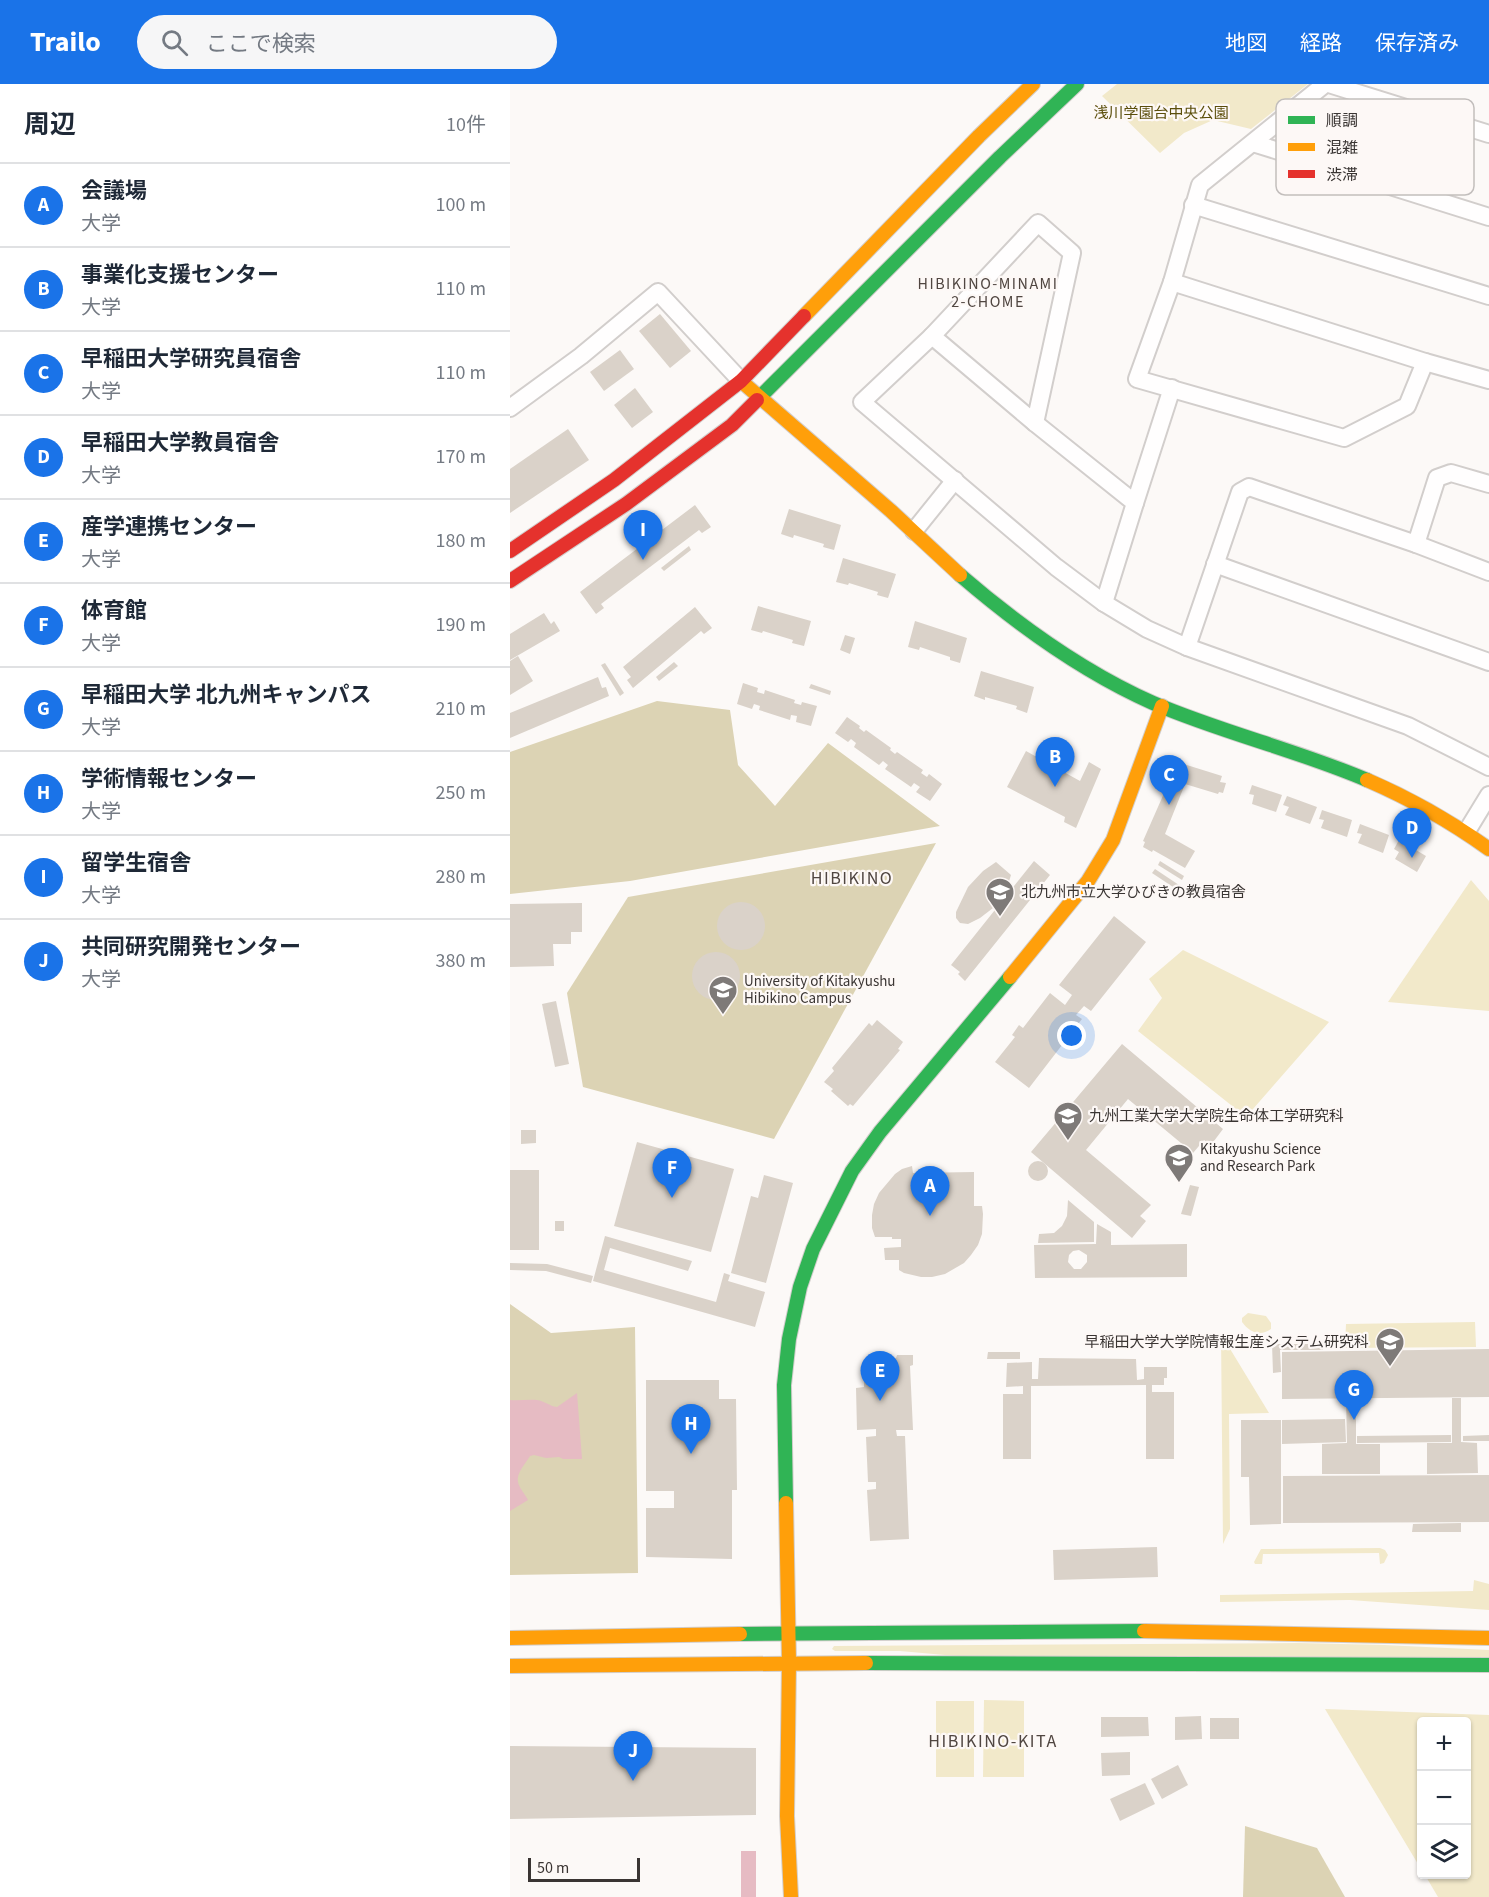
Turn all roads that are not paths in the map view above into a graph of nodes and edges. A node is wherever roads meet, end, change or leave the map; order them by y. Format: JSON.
{"nodes":[{"id":1,"x":1033,"y":84,"type":"edge"},
{"id":2,"x":1077,"y":84,"type":"edge"},
{"id":3,"x":1327,"y":84,"type":"edge"},
{"id":4,"x":1308,"y":99,"type":"edge"},
{"id":5,"x":1376,"y":99,"type":"edge"},
{"id":6,"x":1276,"y":125,"type":"edge"},
{"id":7,"x":1474,"y":129,"type":"edge"},
{"id":8,"x":1489,"y":134,"type":"edge"},
{"id":9,"x":1253,"y":143,"type":"junction"},
{"id":10,"x":1276,"y":150,"type":"edge"},
{"id":11,"x":1419,"y":195,"type":"edge"},
{"id":12,"x":1193,"y":205,"type":"junction"},
{"id":13,"x":1489,"y":217,"type":"edge"},
{"id":14,"x":1172,"y":282,"type":"junction"},
{"id":15,"x":1489,"y":296,"type":"edge"},
{"id":16,"x":932,"y":336,"type":"junction"},
{"id":17,"x":1425,"y":362,"type":"junction"},
{"id":18,"x":1488,"y":375,"type":"edge"},
{"id":19,"x":741,"y":381,"type":"junction"},
{"id":20,"x":1172,"y":388,"type":"junction"},
{"id":21,"x":761,"y":398,"type":"junction"},
{"id":22,"x":510,"y":408,"type":"edge"},
{"id":23,"x":1035,"y":423,"type":"junction"},
{"id":24,"x":955,"y":480,"type":"junction"},
{"id":25,"x":1489,"y":484,"type":"edge"},
{"id":26,"x":1136,"y":503,"type":"junction"},
{"id":27,"x":914,"y":531,"type":"junction"},
{"id":28,"x":1416,"y":544,"type":"junction"},
{"id":29,"x":510,"y":551,"type":"edge"},
{"id":30,"x":1215,"y":564,"type":"junction"},
{"id":31,"x":1489,"y":572,"type":"edge"},
{"id":32,"x":510,"y":581,"type":"edge"},
{"id":33,"x":1104,"y":603,"type":"junction"},
{"id":34,"x":1186,"y":647,"type":"junction"},
{"id":35,"x":1489,"y":662,"type":"edge"},
{"id":36,"x":1162,"y":706,"type":"junction"},
{"id":37,"x":1489,"y":767,"type":"edge"},
{"id":38,"x":1489,"y":795,"type":"edge"},
{"id":39,"x":1467,"y":831,"type":"junction"},
{"id":40,"x":1489,"y":849,"type":"edge"},
{"id":41,"x":788,"y":1633,"type":"junction"},
{"id":42,"x":510,"y":1638,"type":"edge"},
{"id":43,"x":1489,"y":1638,"type":"edge"},
{"id":44,"x":789,"y":1662,"type":"junction"},
{"id":45,"x":510,"y":1665,"type":"edge"},
{"id":46,"x":1489,"y":1665,"type":"edge"},
{"id":47,"x":791,"y":1897,"type":"edge"}],
"edges":[{"from":1,"to":19,"type":"street"},
{"from":2,"to":21,"type":"street"},
{"from":3,"to":4,"type":"street"},
{"from":3,"to":5,"type":"street"},
{"from":6,"to":9,"type":"street"},
{"from":7,"to":8,"type":"street"},
{"from":9,"to":10,"type":"street"},
{"from":9,"to":12,"type":"street"},
{"from":11,"to":13,"type":"street"},
{"from":12,"to":14,"type":"street"},
{"from":12,"to":15,"type":"street"},
{"from":14,"to":17,"type":"street"},
{"from":14,"to":20,"type":"street"},
{"from":16,"to":23,"type":"street"},
{"from":16,"to":23,"type":"street"},
{"from":16,"to":24,"type":"street"},
{"from":17,"to":18,"type":"street"},
{"from":17,"to":20,"type":"street"},
{"from":19,"to":21,"type":"street"},
{"from":19,"to":22,"type":"street"},
{"from":19,"to":29,"type":"street"},
{"from":20,"to":26,"type":"street"},
{"from":21,"to":27,"type":"street"},
{"from":21,"to":32,"type":"street"},
{"from":23,"to":26,"type":"street"},
{"from":24,"to":27,"type":"street"},
{"from":24,"to":33,"type":"street"},
{"from":25,"to":28,"type":"street"},
{"from":26,"to":33,"type":"street"},
{"from":27,"to":36,"type":"street"},
{"from":28,"to":30,"type":"street"},
{"from":28,"to":31,"type":"street"},
{"from":30,"to":34,"type":"street"},
{"from":30,"to":35,"type":"street"},
{"from":33,"to":34,"type":"street"},
{"from":34,"to":37,"type":"street"},
{"from":36,"to":39,"type":"street"},
{"from":36,"to":41,"type":"street"},
{"from":38,"to":39,"type":"street"},
{"from":39,"to":40,"type":"street"},
{"from":41,"to":42,"type":"street"},
{"from":41,"to":43,"type":"street"},
{"from":41,"to":44,"type":"street"},
{"from":44,"to":45,"type":"street"},
{"from":44,"to":46,"type":"street"},
{"from":44,"to":47,"type":"street"}]}
